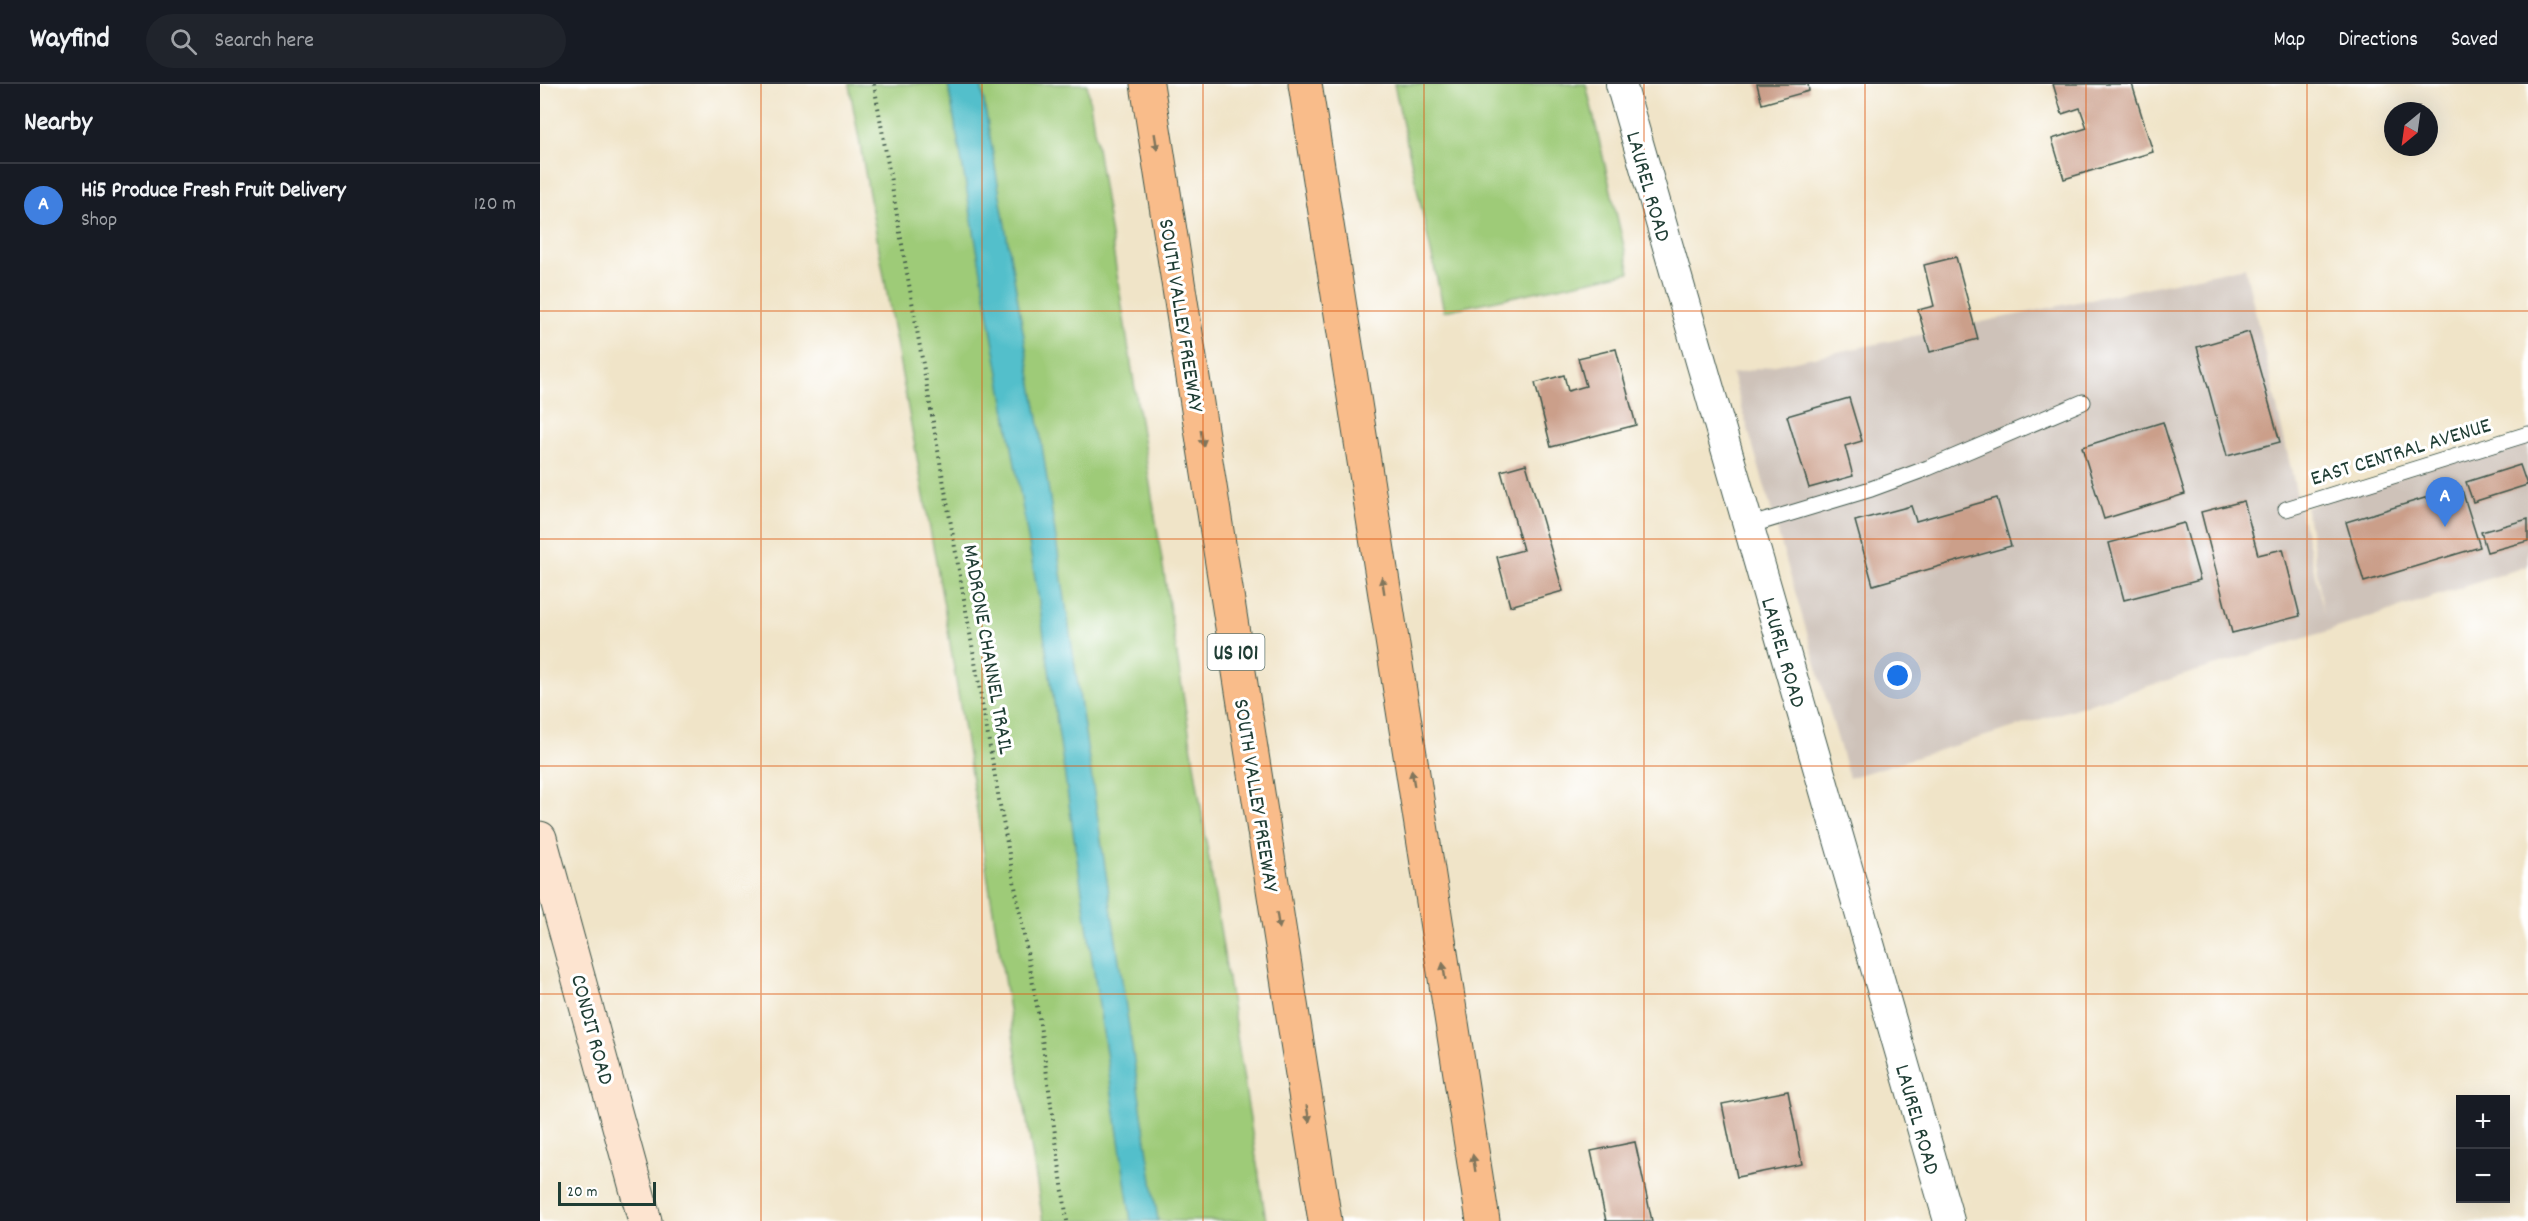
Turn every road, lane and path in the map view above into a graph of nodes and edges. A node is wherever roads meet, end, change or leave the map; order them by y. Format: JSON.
{"nodes":[{"id":1,"x":874,"y":84,"type":"edge"},
{"id":2,"x":1147,"y":84,"type":"edge"},
{"id":3,"x":1305,"y":84,"type":"edge"},
{"id":4,"x":1621,"y":84,"type":"edge"},
{"id":5,"x":2084,"y":402,"type":"dead end"},
{"id":6,"x":2528,"y":434,"type":"edge"},
{"id":7,"x":2286,"y":509,"type":"dead end"},
{"id":8,"x":1748,"y":526,"type":"junction"},
{"id":9,"x":540,"y":838,"type":"edge"},
{"id":10,"x":645,"y":1221,"type":"edge"},
{"id":11,"x":1067,"y":1221,"type":"edge"},
{"id":12,"x":1325,"y":1221,"type":"edge"},
{"id":13,"x":1483,"y":1221,"type":"edge"},
{"id":14,"x":1949,"y":1221,"type":"edge"}],
"edges":[{"from":1,"to":11,"type":"path","name":"MADRONE CHANNEL TRAIL"},
{"from":2,"to":12,"type":"highway","name":"SOUTH VALLEY FREEWAY","number":"US 101","one_way":true},
{"from":13,"to":3,"type":"highway","one_way":true},
{"from":4,"to":8,"type":"street","name":"LAUREL ROAD"},
{"from":5,"to":8,"type":"lane"},
{"from":6,"to":7,"type":"lane","name":"EAST CENTRAL AVENUE"},
{"from":8,"to":14,"type":"street","name":"LAUREL ROAD"},
{"from":9,"to":10,"type":"street","name":"CONDIT ROAD"}]}
